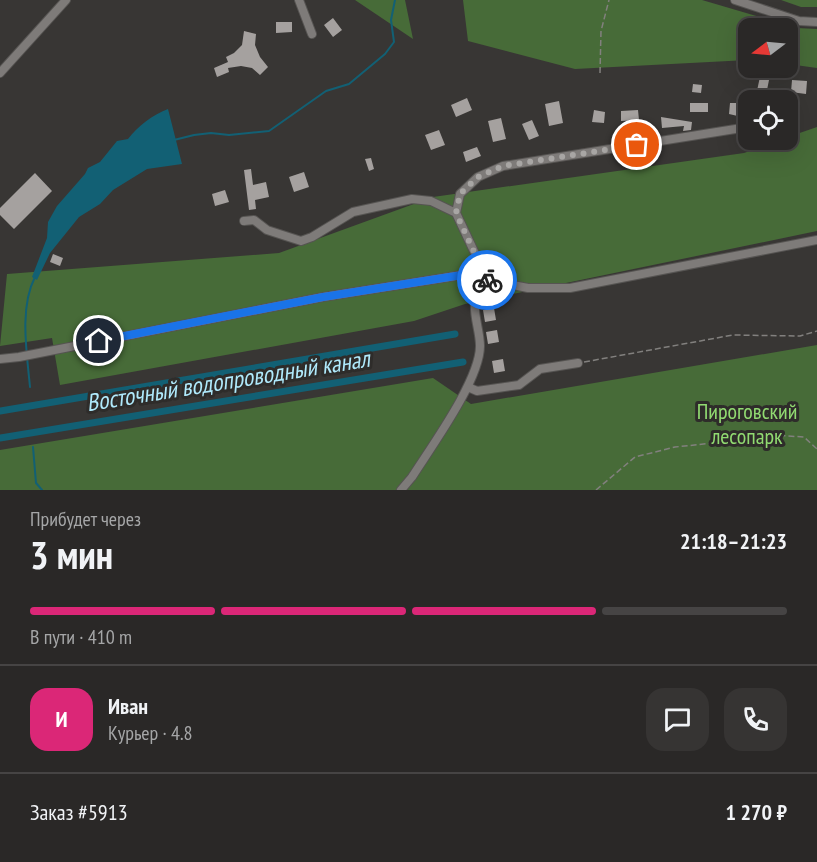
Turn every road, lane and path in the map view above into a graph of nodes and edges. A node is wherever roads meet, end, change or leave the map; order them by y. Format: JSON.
{"nodes":[{"id":1,"x":66,"y":0,"type":"edge"},
{"id":2,"x":299,"y":0,"type":"edge"},
{"id":3,"x":609,"y":0,"type":"edge"},
{"id":4,"x":735,"y":0,"type":"edge"},
{"id":5,"x":768,"y":10,"type":"junction"},
{"id":6,"x":767,"y":18,"type":"edge"},
{"id":7,"x":817,"y":22,"type":"edge"},
{"id":8,"x":312,"y":34,"type":"dead end"},
{"id":9,"x":600,"y":73,"type":"dead end"},
{"id":10,"x":0,"y":74,"type":"edge"},
{"id":11,"x":738,"y":129,"type":"edge"},
{"id":12,"x":456,"y":213,"type":"junction"},
{"id":13,"x":244,"y":221,"type":"dead end"},
{"id":14,"x":817,"y":240,"type":"edge"},
{"id":15,"x":488,"y":281,"type":"junction"},
{"id":16,"x":817,"y":331,"type":"edge"},
{"id":17,"x":0,"y":359,"type":"edge"},
{"id":18,"x":578,"y":363,"type":"joint"},
{"id":19,"x":468,"y":387,"type":"junction"},
{"id":20,"x":817,"y":449,"type":"edge"},
{"id":21,"x":401,"y":490,"type":"edge"},
{"id":22,"x":596,"y":490,"type":"edge"}],
"edges":[{"from":1,"to":10,"type":"street"},
{"from":2,"to":8,"type":"street"},
{"from":3,"to":9,"type":"path"},
{"from":4,"to":5,"type":"street"},
{"from":5,"to":6,"type":"path"},
{"from":5,"to":7,"type":"street"},
{"from":11,"to":12,"type":"street"},
{"from":12,"to":13,"type":"street"},
{"from":12,"to":15,"type":"street"},
{"from":14,"to":15,"type":"street"},
{"from":15,"to":17,"type":"street"},
{"from":15,"to":19,"type":"street"},
{"from":16,"to":18,"type":"path"},
{"from":18,"to":19,"type":"street"},
{"from":19,"to":21,"type":"street"},
{"from":20,"to":22,"type":"path"}]}
